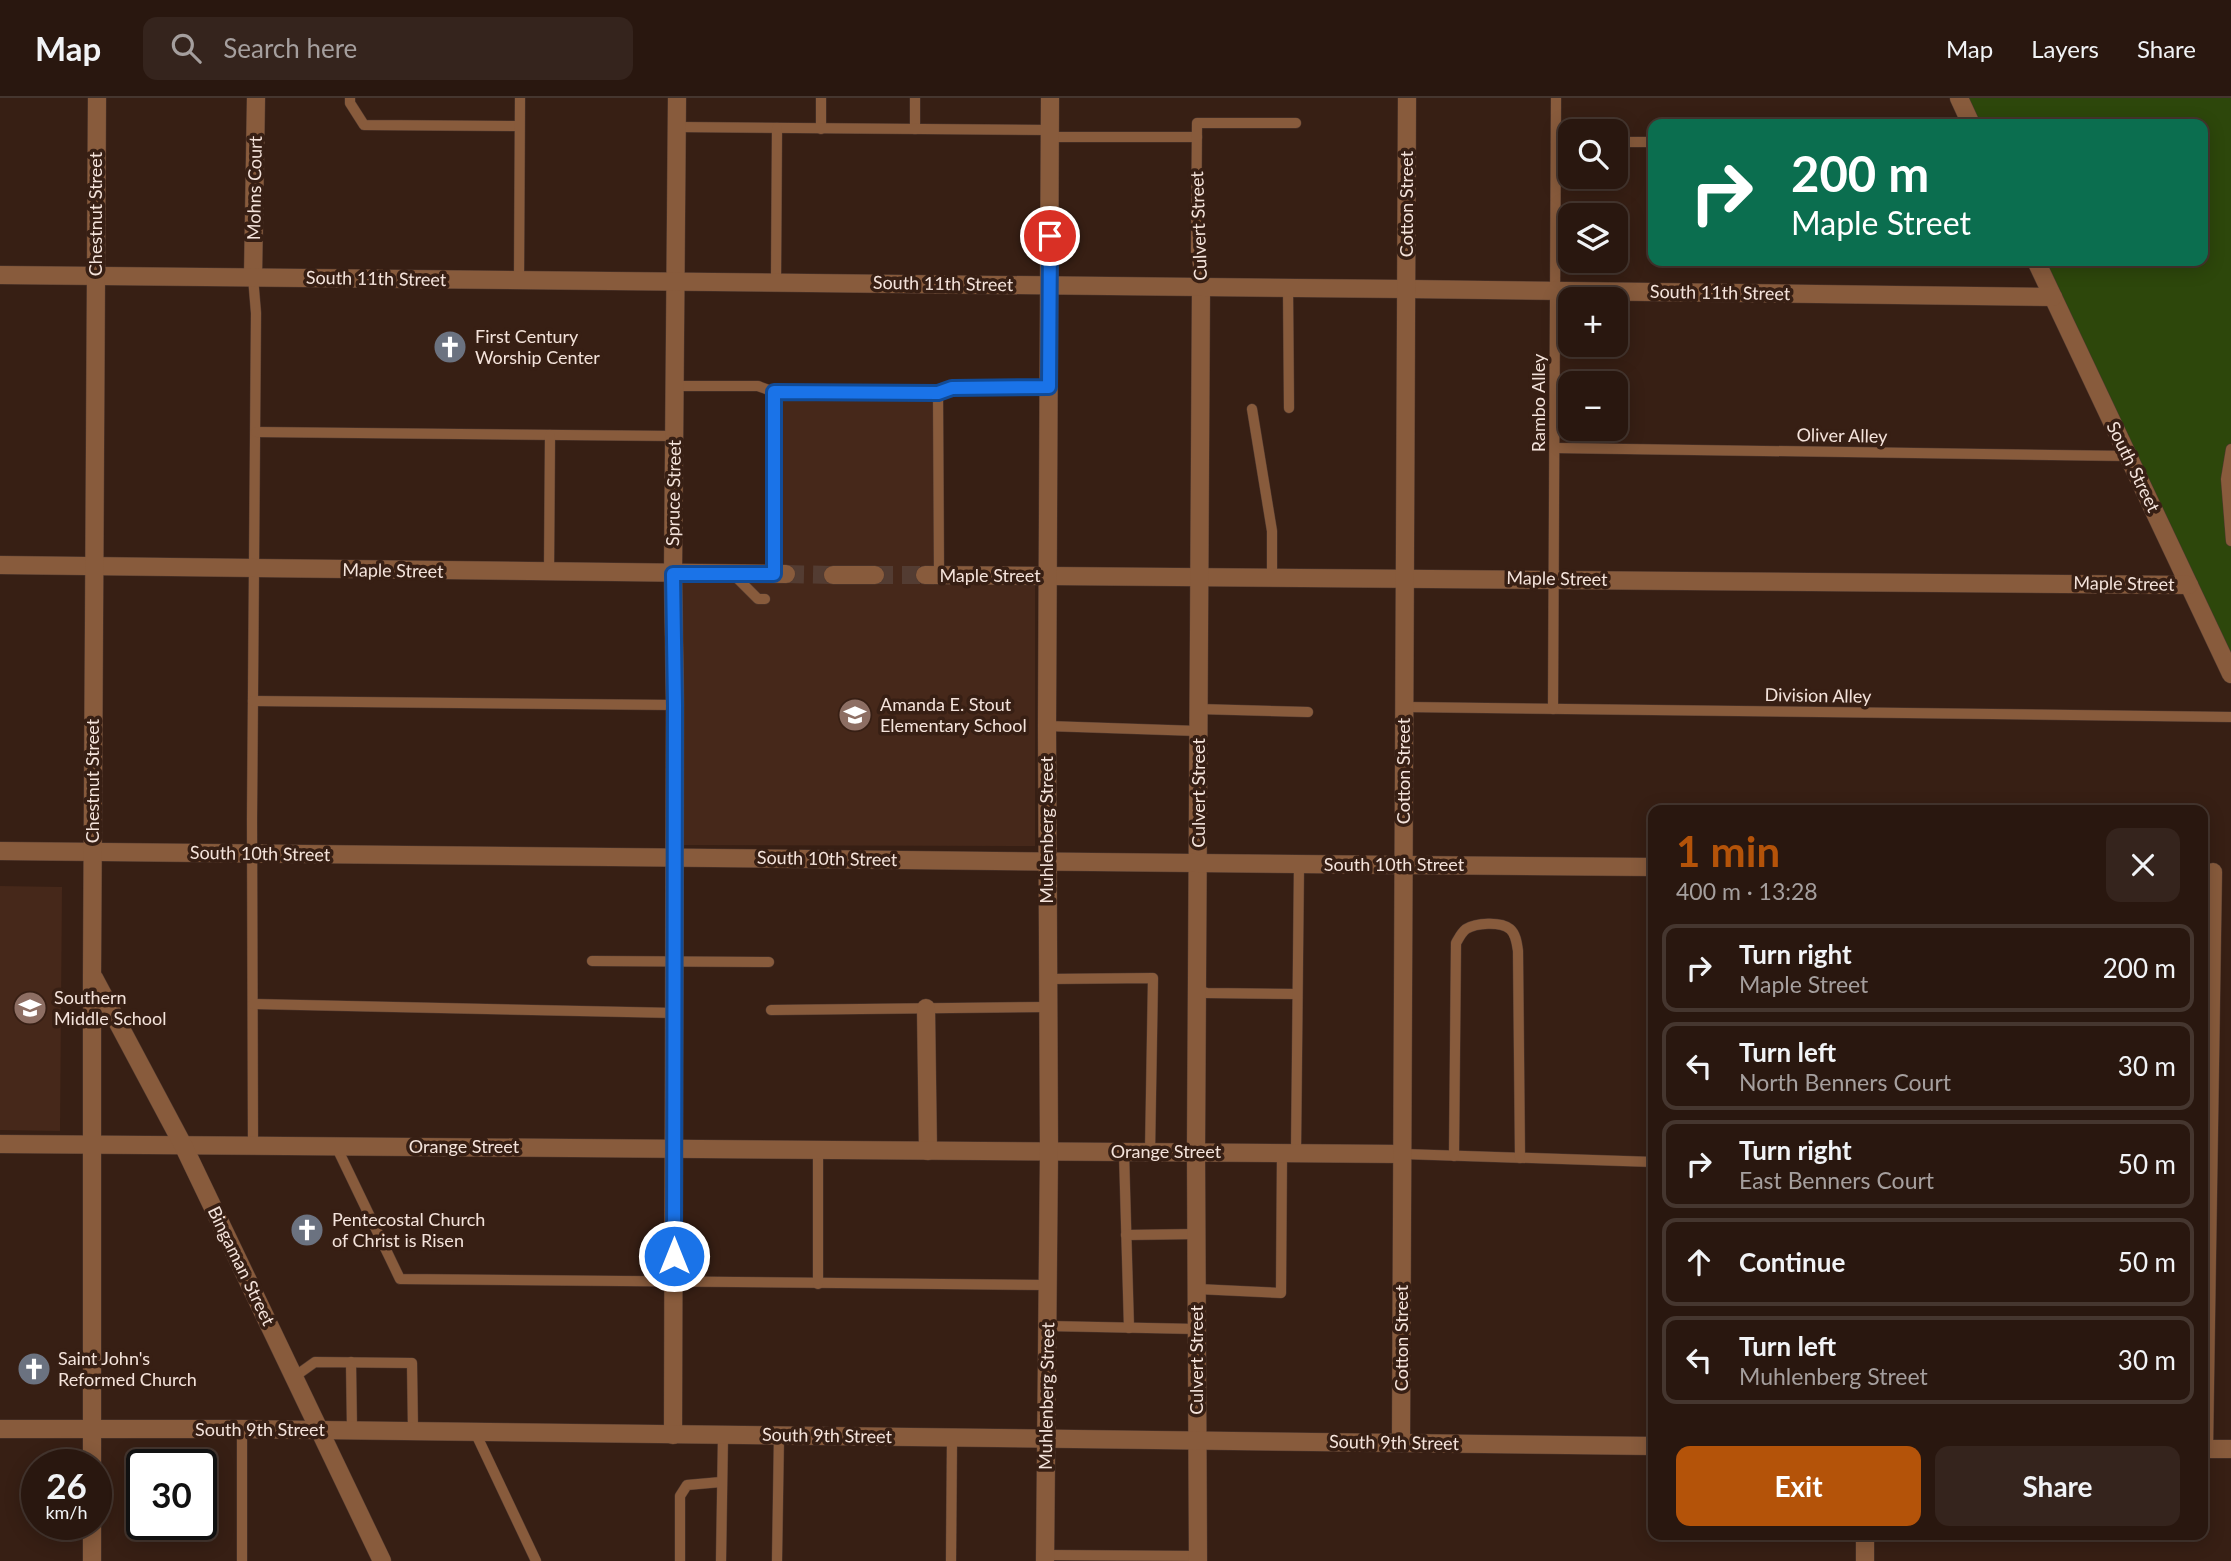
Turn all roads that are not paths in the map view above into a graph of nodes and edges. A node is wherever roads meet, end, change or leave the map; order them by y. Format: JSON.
{"nodes":[{"id":1,"x":97,"y":98,"type":"edge"},
{"id":2,"x":256,"y":98,"type":"edge"},
{"id":3,"x":350,"y":98,"type":"edge"},
{"id":4,"x":520,"y":98,"type":"edge"},
{"id":5,"x":677,"y":98,"type":"edge"},
{"id":6,"x":821,"y":98,"type":"edge"},
{"id":7,"x":915,"y":98,"type":"edge"},
{"id":8,"x":1050,"y":98,"type":"edge"},
{"id":9,"x":1407,"y":98,"type":"edge"},
{"id":10,"x":1556,"y":98,"type":"edge"},
{"id":11,"x":1959,"y":98,"type":"edge"},
{"id":12,"x":1969,"y":119,"type":"edge"},
{"id":13,"x":1296,"y":123,"type":"dead end"},
{"id":14,"x":519,"y":126,"type":"junction"},
{"id":15,"x":677,"y":127,"type":"junction"},
{"id":16,"x":777,"y":128,"type":"junction"},
{"id":17,"x":821,"y":128,"type":"junction"},
{"id":18,"x":915,"y":129,"type":"junction"},
{"id":19,"x":1050,"y":134,"type":"junction"},
{"id":20,"x":1197,"y":137,"type":"junction"},
{"id":21,"x":1556,"y":142,"type":"joint"},
{"id":22,"x":1628,"y":142,"type":"edge"},
{"id":23,"x":1648,"y":142,"type":"edge"},
{"id":24,"x":2038,"y":266,"type":"edge"},
{"id":25,"x":96,"y":274,"type":"junction"},
{"id":26,"x":0,"y":275,"type":"edge"},
{"id":27,"x":253,"y":277,"type":"junction"},
{"id":28,"x":519,"y":280,"type":"junction"},
{"id":29,"x":676,"y":281,"type":"junction"},
{"id":30,"x":776,"y":282,"type":"junction"},
{"id":31,"x":1050,"y":285,"type":"junction"},
{"id":32,"x":1200,"y":286,"type":"junction"},
{"id":33,"x":1288,"y":287,"type":"junction"},
{"id":34,"x":1407,"y":289,"type":"junction"},
{"id":35,"x":1555,"y":290,"type":"junction"},
{"id":36,"x":2053,"y":297,"type":"junction"},
{"id":37,"x":675,"y":386,"type":"junction"},
{"id":38,"x":1049,"y":387,"type":"junction"},
{"id":39,"x":774,"y":392,"type":"junction"},
{"id":40,"x":938,"y":393,"type":"junction"},
{"id":41,"x":1289,"y":408,"type":"dead end"},
{"id":42,"x":1252,"y":409,"type":"dead end"},
{"id":43,"x":256,"y":432,"type":"junction"},
{"id":44,"x":550,"y":435,"type":"junction"},
{"id":45,"x":675,"y":436,"type":"junction"},
{"id":46,"x":1555,"y":448,"type":"junction"},
{"id":47,"x":2231,"y":449,"type":"edge"},
{"id":48,"x":2128,"y":456,"type":"junction"},
{"id":49,"x":2231,"y":541,"type":"edge"},
{"id":50,"x":0,"y":565,"type":"edge"},
{"id":51,"x":94,"y":565,"type":"junction"},
{"id":52,"x":254,"y":569,"type":"junction"},
{"id":53,"x":549,"y":573,"type":"junction"},
{"id":54,"x":673,"y":574,"type":"junction"},
{"id":55,"x":733,"y":574,"type":"junction"},
{"id":56,"x":780,"y":574,"type":"joint"},
{"id":57,"x":834,"y":575,"type":"tunnel mouth"},
{"id":58,"x":875,"y":575,"type":"tunnel mouth"},
{"id":59,"x":932,"y":575,"type":"joint"},
{"id":60,"x":1048,"y":576,"type":"junction"},
{"id":61,"x":1199,"y":576,"type":"junction"},
{"id":62,"x":1272,"y":576,"type":"junction"},
{"id":63,"x":1405,"y":578,"type":"junction"},
{"id":64,"x":1555,"y":579,"type":"junction"},
{"id":65,"x":2189,"y":584,"type":"junction"},
{"id":66,"x":765,"y":599,"type":"dead end"},
{"id":67,"x":2231,"y":674,"type":"edge"},
{"id":68,"x":253,"y":701,"type":"junction"},
{"id":69,"x":675,"y":705,"type":"junction"},
{"id":70,"x":1405,"y":707,"type":"junction"},
{"id":71,"x":1198,"y":709,"type":"junction"},
{"id":72,"x":1553,"y":709,"type":"junction"},
{"id":73,"x":1308,"y":712,"type":"dead end"},
{"id":74,"x":2231,"y":717,"type":"edge"},
{"id":75,"x":1047,"y":726,"type":"junction"},
{"id":76,"x":1198,"y":731,"type":"junction"},
{"id":77,"x":0,"y":851,"type":"edge"},
{"id":78,"x":93,"y":851,"type":"junction"},
{"id":79,"x":253,"y":854,"type":"junction"},
{"id":80,"x":675,"y":858,"type":"junction"},
{"id":81,"x":1048,"y":861,"type":"junction"},
{"id":82,"x":1199,"y":863,"type":"junction"},
{"id":83,"x":1299,"y":864,"type":"junction"},
{"id":84,"x":1404,"y":865,"type":"junction"},
{"id":85,"x":1648,"y":867,"type":"edge"},
{"id":86,"x":2208,"y":872,"type":"edge"},
{"id":87,"x":2231,"y":872,"type":"edge"},
{"id":88,"x":592,"y":961,"type":"dead end"},
{"id":89,"x":674,"y":961,"type":"junction"},
{"id":90,"x":769,"y":962,"type":"dead end"},
{"id":91,"x":92,"y":975,"type":"junction"},
{"id":92,"x":1048,"y":979,"type":"junction"},
{"id":93,"x":1197,"y":990,"type":"junction"},
{"id":94,"x":1297,"y":994,"type":"junction"},
{"id":95,"x":253,"y":1004,"type":"junction"},
{"id":96,"x":1048,"y":1007,"type":"junction"},
{"id":97,"x":926,"y":1008,"type":"junction"},
{"id":98,"x":771,"y":1010,"type":"dead end"},
{"id":99,"x":675,"y":1013,"type":"junction"},
{"id":100,"x":0,"y":1144,"type":"edge"},
{"id":101,"x":183,"y":1144,"type":"junction"},
{"id":102,"x":92,"y":1145,"type":"junction"},
{"id":103,"x":253,"y":1145,"type":"junction"},
{"id":104,"x":336,"y":1146,"type":"junction"},
{"id":105,"x":674,"y":1149,"type":"junction"},
{"id":106,"x":818,"y":1150,"type":"junction"},
{"id":107,"x":929,"y":1151,"type":"junction"},
{"id":108,"x":1049,"y":1152,"type":"junction"},
{"id":109,"x":1196,"y":1152,"type":"junction"},
{"id":110,"x":1124,"y":1153,"type":"junction"},
{"id":111,"x":1150,"y":1153,"type":"junction"},
{"id":112,"x":1289,"y":1153,"type":"junction"},
{"id":113,"x":1403,"y":1154,"type":"junction"},
{"id":114,"x":1454,"y":1156,"type":"junction"},
{"id":115,"x":1520,"y":1158,"type":"junction"},
{"id":116,"x":1648,"y":1162,"type":"edge"},
{"id":117,"x":1196,"y":1234,"type":"junction"},
{"id":118,"x":1126,"y":1235,"type":"junction"},
{"id":119,"x":674,"y":1283,"type":"junction"},
{"id":120,"x":817,"y":1284,"type":"junction"},
{"id":121,"x":1048,"y":1285,"type":"junction"},
{"id":122,"x":1197,"y":1289,"type":"junction"},
{"id":123,"x":1047,"y":1326,"type":"junction"},
{"id":124,"x":1129,"y":1328,"type":"junction"},
{"id":125,"x":1197,"y":1329,"type":"junction"},
{"id":126,"x":351,"y":1362,"type":"junction"},
{"id":127,"x":294,"y":1377,"type":"junction"},
{"id":128,"x":0,"y":1429,"type":"edge"},
{"id":129,"x":242,"y":1429,"type":"junction"},
{"id":130,"x":92,"y":1430,"type":"junction"},
{"id":131,"x":320,"y":1430,"type":"junction"},
{"id":132,"x":352,"y":1430,"type":"junction"},
{"id":133,"x":413,"y":1431,"type":"junction"},
{"id":134,"x":475,"y":1432,"type":"junction"},
{"id":135,"x":673,"y":1435,"type":"junction"},
{"id":136,"x":723,"y":1435,"type":"junction"},
{"id":137,"x":779,"y":1435,"type":"junction"},
{"id":138,"x":952,"y":1438,"type":"junction"},
{"id":139,"x":1046,"y":1439,"type":"junction"},
{"id":140,"x":1198,"y":1441,"type":"junction"},
{"id":141,"x":1401,"y":1443,"type":"junction"},
{"id":142,"x":1648,"y":1446,"type":"edge"},
{"id":143,"x":92,"y":1449,"type":"edge"},
{"id":144,"x":2208,"y":1449,"type":"edge"},
{"id":145,"x":2231,"y":1449,"type":"edge"},
{"id":146,"x":721,"y":1482,"type":"junction"},
{"id":147,"x":92,"y":1540,"type":"edge"},
{"id":148,"x":1865,"y":1540,"type":"edge"},
{"id":149,"x":1045,"y":1558,"type":"edge"},
{"id":150,"x":1198,"y":1558,"type":"edge"},
{"id":151,"x":92,"y":1561,"type":"edge"},
{"id":152,"x":242,"y":1561,"type":"edge"},
{"id":153,"x":382,"y":1561,"type":"edge"},
{"id":154,"x":536,"y":1561,"type":"edge"},
{"id":155,"x":680,"y":1561,"type":"edge"},
{"id":156,"x":721,"y":1561,"type":"edge"},
{"id":157,"x":777,"y":1561,"type":"edge"},
{"id":158,"x":951,"y":1561,"type":"edge"},
{"id":159,"x":1864,"y":1561,"type":"edge"}],
"edges":[{"from":1,"to":25,"type":"street","name":"Chestnut Street"},
{"from":2,"to":27,"type":"street","name":"Mohns Court"},
{"from":3,"to":14,"type":"lane"},
{"from":4,"to":14,"type":"lane"},
{"from":5,"to":15,"type":"street","name":"Spruce Street"},
{"from":6,"to":17,"type":"lane"},
{"from":7,"to":18,"type":"lane"},
{"from":8,"to":19,"type":"street","name":"Muhlenberg Street"},
{"from":9,"to":34,"type":"street","name":"Cotton Street"},
{"from":10,"to":21,"type":"lane","name":"Rambo Alley"},
{"from":11,"to":12,"type":"street"},
{"from":13,"to":20,"type":"lane"},
{"from":14,"to":28,"type":"lane"},
{"from":15,"to":16,"type":"lane"},
{"from":15,"to":29,"type":"street","name":"Spruce Street"},
{"from":16,"to":17,"type":"lane"},
{"from":16,"to":30,"type":"lane"},
{"from":17,"to":18,"type":"lane"},
{"from":18,"to":19,"type":"lane"},
{"from":19,"to":20,"type":"lane"},
{"from":19,"to":31,"type":"street","name":"Muhlenberg Street"},
{"from":20,"to":32,"type":"lane","name":"Culvert Street"},
{"from":21,"to":35,"type":"lane","name":"Rambo Alley"},
{"from":22,"to":23,"type":"lane"},
{"from":24,"to":36,"type":"street","name":"South Street"},
{"from":25,"to":26,"type":"street","name":"South 11th Street"},
{"from":25,"to":27,"type":"street","name":"South 11th Street"},
{"from":25,"to":51,"type":"street","name":"Chestnut Street"},
{"from":27,"to":28,"type":"street","name":"South 11th Street"},
{"from":27,"to":43,"type":"lane"},
{"from":28,"to":29,"type":"street","name":"South 11th Street"},
{"from":29,"to":30,"type":"street","name":"South 11th Street"},
{"from":29,"to":37,"type":"street","name":"Spruce Street"},
{"from":30,"to":31,"type":"street","name":"South 11th Street"},
{"from":31,"to":32,"type":"street","name":"South 11th Street"},
{"from":31,"to":38,"type":"street","name":"Muhlenberg Street"},
{"from":32,"to":33,"type":"street","name":"South 11th Street"},
{"from":32,"to":61,"type":"street","name":"Culvert Street"},
{"from":33,"to":34,"type":"street","name":"South 11th Street"},
{"from":33,"to":41,"type":"lane"},
{"from":34,"to":35,"type":"street","name":"South 11th Street"},
{"from":34,"to":63,"type":"street","name":"Cotton Street"},
{"from":35,"to":36,"type":"street","name":"South 11th Street"},
{"from":35,"to":46,"type":"lane","name":"Rambo Alley"},
{"from":36,"to":48,"type":"street","name":"South Street"},
{"from":37,"to":39,"type":"lane"},
{"from":37,"to":45,"type":"street","name":"Spruce Street"},
{"from":38,"to":40,"type":"lane"},
{"from":38,"to":60,"type":"street","name":"Muhlenberg Street"},
{"from":39,"to":40,"type":"lane"},
{"from":39,"to":56,"type":"lane"},
{"from":40,"to":59,"type":"lane"},
{"from":42,"to":62,"type":"lane"},
{"from":43,"to":44,"type":"lane"},
{"from":43,"to":52,"type":"lane"},
{"from":44,"to":45,"type":"lane"},
{"from":44,"to":53,"type":"lane"},
{"from":45,"to":54,"type":"street","name":"Spruce Street"},
{"from":46,"to":48,"type":"lane","name":"Oliver Alley"},
{"from":46,"to":64,"type":"lane","name":"Rambo Alley"},
{"from":47,"to":49,"type":"lane"},
{"from":48,"to":65,"type":"street","name":"South Street"},
{"from":50,"to":51,"type":"street","name":"Maple Street"},
{"from":51,"to":52,"type":"street","name":"Maple Street"},
{"from":51,"to":78,"type":"street","name":"Chestnut Street"},
{"from":52,"to":53,"type":"street","name":"Maple Street"},
{"from":52,"to":68,"type":"lane"},
{"from":53,"to":54,"type":"street","name":"Maple Street"},
{"from":54,"to":55,"type":"street","name":"Maple Street"},
{"from":54,"to":69,"type":"street","name":"Spruce Street"},
{"from":55,"to":56,"type":"street","name":"Maple Street"},
{"from":55,"to":66,"type":"lane"},
{"from":57,"to":58,"type":"street"},
{"from":59,"to":60,"type":"street","name":"Maple Street"},
{"from":60,"to":61,"type":"street","name":"Maple Street"},
{"from":60,"to":75,"type":"street","name":"Muhlenberg Street"},
{"from":61,"to":62,"type":"street","name":"Maple Street"},
{"from":61,"to":71,"type":"street","name":"Culvert Street"},
{"from":62,"to":63,"type":"street","name":"Maple Street"},
{"from":63,"to":64,"type":"street","name":"Maple Street"},
{"from":63,"to":70,"type":"street","name":"Cotton Street"},
{"from":64,"to":65,"type":"street","name":"Maple Street"},
{"from":64,"to":72,"type":"lane","name":"Rambo Alley"},
{"from":65,"to":67,"type":"street","name":"South Street"},
{"from":68,"to":69,"type":"lane"},
{"from":68,"to":79,"type":"lane"},
{"from":69,"to":80,"type":"street","name":"Spruce Street"},
{"from":70,"to":72,"type":"lane","name":"Division Alley"},
{"from":70,"to":84,"type":"street","name":"Cotton Street"},
{"from":71,"to":73,"type":"lane"},
{"from":71,"to":76,"type":"street","name":"Culvert Street"},
{"from":72,"to":74,"type":"lane","name":"Division Alley"},
{"from":75,"to":76,"type":"lane"},
{"from":75,"to":81,"type":"street","name":"Muhlenberg Street"},
{"from":76,"to":82,"type":"street","name":"Culvert Street"},
{"from":77,"to":78,"type":"street","name":"South 10th Street"},
{"from":78,"to":79,"type":"street","name":"South 10th Street"},
{"from":78,"to":91,"type":"street","name":"Chestnut Street"},
{"from":79,"to":80,"type":"street","name":"South 10th Street"},
{"from":79,"to":95,"type":"lane"},
{"from":80,"to":81,"type":"street","name":"South 10th Street"},
{"from":80,"to":89,"type":"street","name":"Spruce Street"},
{"from":81,"to":82,"type":"street","name":"South 10th Street"},
{"from":81,"to":92,"type":"street","name":"Muhlenberg Street"},
{"from":82,"to":83,"type":"street","name":"South 10th Street"},
{"from":82,"to":93,"type":"street","name":"Culvert Street"},
{"from":83,"to":84,"type":"street","name":"South 10th Street"},
{"from":83,"to":94,"type":"lane"},
{"from":84,"to":85,"type":"street","name":"South 10th Street"},
{"from":84,"to":113,"type":"street","name":"Cotton Street"},
{"from":86,"to":87,"type":"street"},
{"from":88,"to":89,"type":"lane"},
{"from":89,"to":90,"type":"lane"},
{"from":89,"to":99,"type":"street","name":"Spruce Street"},
{"from":91,"to":101,"type":"street","name":"Bingaman Street"},
{"from":91,"to":102,"type":"street","name":"Chestnut Street"},
{"from":92,"to":96,"type":"street","name":"Muhlenberg Street"},
{"from":92,"to":111,"type":"lane"},
{"from":93,"to":94,"type":"lane"},
{"from":93,"to":109,"type":"street","name":"Culvert Street"},
{"from":94,"to":112,"type":"lane"},
{"from":95,"to":99,"type":"lane"},
{"from":95,"to":103,"type":"lane"},
{"from":96,"to":97,"type":"lane"},
{"from":96,"to":108,"type":"street","name":"Muhlenberg Street"},
{"from":97,"to":98,"type":"lane"},
{"from":97,"to":107,"type":"street"},
{"from":99,"to":105,"type":"street","name":"Spruce Street"},
{"from":100,"to":102,"type":"street","name":"Orange Street"},
{"from":101,"to":102,"type":"street","name":"Orange Street"},
{"from":101,"to":103,"type":"street","name":"Orange Street"},
{"from":101,"to":127,"type":"street","name":"Bingaman Street"},
{"from":102,"to":130,"type":"street","name":"Chestnut Street"},
{"from":103,"to":104,"type":"street","name":"Orange Street"},
{"from":104,"to":105,"type":"street","name":"Orange Street"},
{"from":104,"to":119,"type":"lane"},
{"from":105,"to":106,"type":"street","name":"Orange Street"},
{"from":105,"to":119,"type":"street","name":"Spruce Street"},
{"from":106,"to":107,"type":"street","name":"Orange Street"},
{"from":106,"to":120,"type":"lane"},
{"from":107,"to":108,"type":"street","name":"Orange Street"},
{"from":108,"to":110,"type":"street","name":"Orange Street"},
{"from":108,"to":121,"type":"street","name":"Muhlenberg Street"},
{"from":109,"to":111,"type":"street","name":"Orange Street"},
{"from":109,"to":112,"type":"street","name":"Orange Street"},
{"from":109,"to":117,"type":"street","name":"Culvert Street"},
{"from":110,"to":111,"type":"street","name":"Orange Street"},
{"from":110,"to":118,"type":"lane"},
{"from":112,"to":113,"type":"street","name":"Orange Street"},
{"from":112,"to":122,"type":"lane"},
{"from":113,"to":114,"type":"lane"},
{"from":113,"to":141,"type":"street","name":"Cotton Street"},
{"from":114,"to":115,"type":"lane"},
{"from":114,"to":115,"type":"lane"},
{"from":115,"to":116,"type":"lane"},
{"from":117,"to":118,"type":"lane"},
{"from":117,"to":122,"type":"street","name":"Culvert Street"},
{"from":118,"to":124,"type":"lane"},
{"from":119,"to":120,"type":"lane"},
{"from":119,"to":135,"type":"street","name":"Spruce Street"},
{"from":120,"to":121,"type":"lane"},
{"from":121,"to":123,"type":"street","name":"Muhlenberg Street"},
{"from":122,"to":125,"type":"street","name":"Culvert Street"},
{"from":123,"to":124,"type":"lane"},
{"from":123,"to":139,"type":"street","name":"Muhlenberg Street"},
{"from":124,"to":125,"type":"lane"},
{"from":125,"to":140,"type":"street","name":"Culvert Street"},
{"from":126,"to":127,"type":"lane"},
{"from":126,"to":132,"type":"lane"},
{"from":126,"to":133,"type":"lane"},
{"from":127,"to":131,"type":"street","name":"Bingaman Street"},
{"from":128,"to":130,"type":"street","name":"South 9th Street"},
{"from":129,"to":130,"type":"street","name":"South 9th Street"},
{"from":129,"to":131,"type":"street","name":"South 9th Street"},
{"from":129,"to":152,"type":"lane"},
{"from":130,"to":143,"type":"street","name":"Chestnut Street"},
{"from":131,"to":132,"type":"street","name":"South 9th Street"},
{"from":131,"to":153,"type":"street","name":"Bingaman Street"},
{"from":132,"to":133,"type":"street","name":"South 9th Street"},
{"from":133,"to":134,"type":"street","name":"South 9th Street"},
{"from":134,"to":135,"type":"street","name":"South 9th Street"},
{"from":134,"to":154,"type":"lane"},
{"from":135,"to":136,"type":"street","name":"South 9th Street"},
{"from":136,"to":137,"type":"street","name":"South 9th Street"},
{"from":136,"to":146,"type":"lane"},
{"from":137,"to":138,"type":"street","name":"South 9th Street"},
{"from":137,"to":157,"type":"lane"},
{"from":138,"to":139,"type":"street","name":"South 9th Street"},
{"from":138,"to":158,"type":"lane"},
{"from":139,"to":140,"type":"street","name":"South 9th Street"},
{"from":139,"to":149,"type":"street","name":"Muhlenberg Street"},
{"from":140,"to":141,"type":"street","name":"South 9th Street"},
{"from":140,"to":150,"type":"street","name":"Culvert Street"},
{"from":141,"to":142,"type":"street","name":"South 9th Street"},
{"from":144,"to":145,"type":"street"},
{"from":146,"to":155,"type":"lane"},
{"from":146,"to":156,"type":"lane"},
{"from":147,"to":151,"type":"street"},
{"from":148,"to":159,"type":"street"},
{"from":149,"to":150,"type":"lane"}]}
